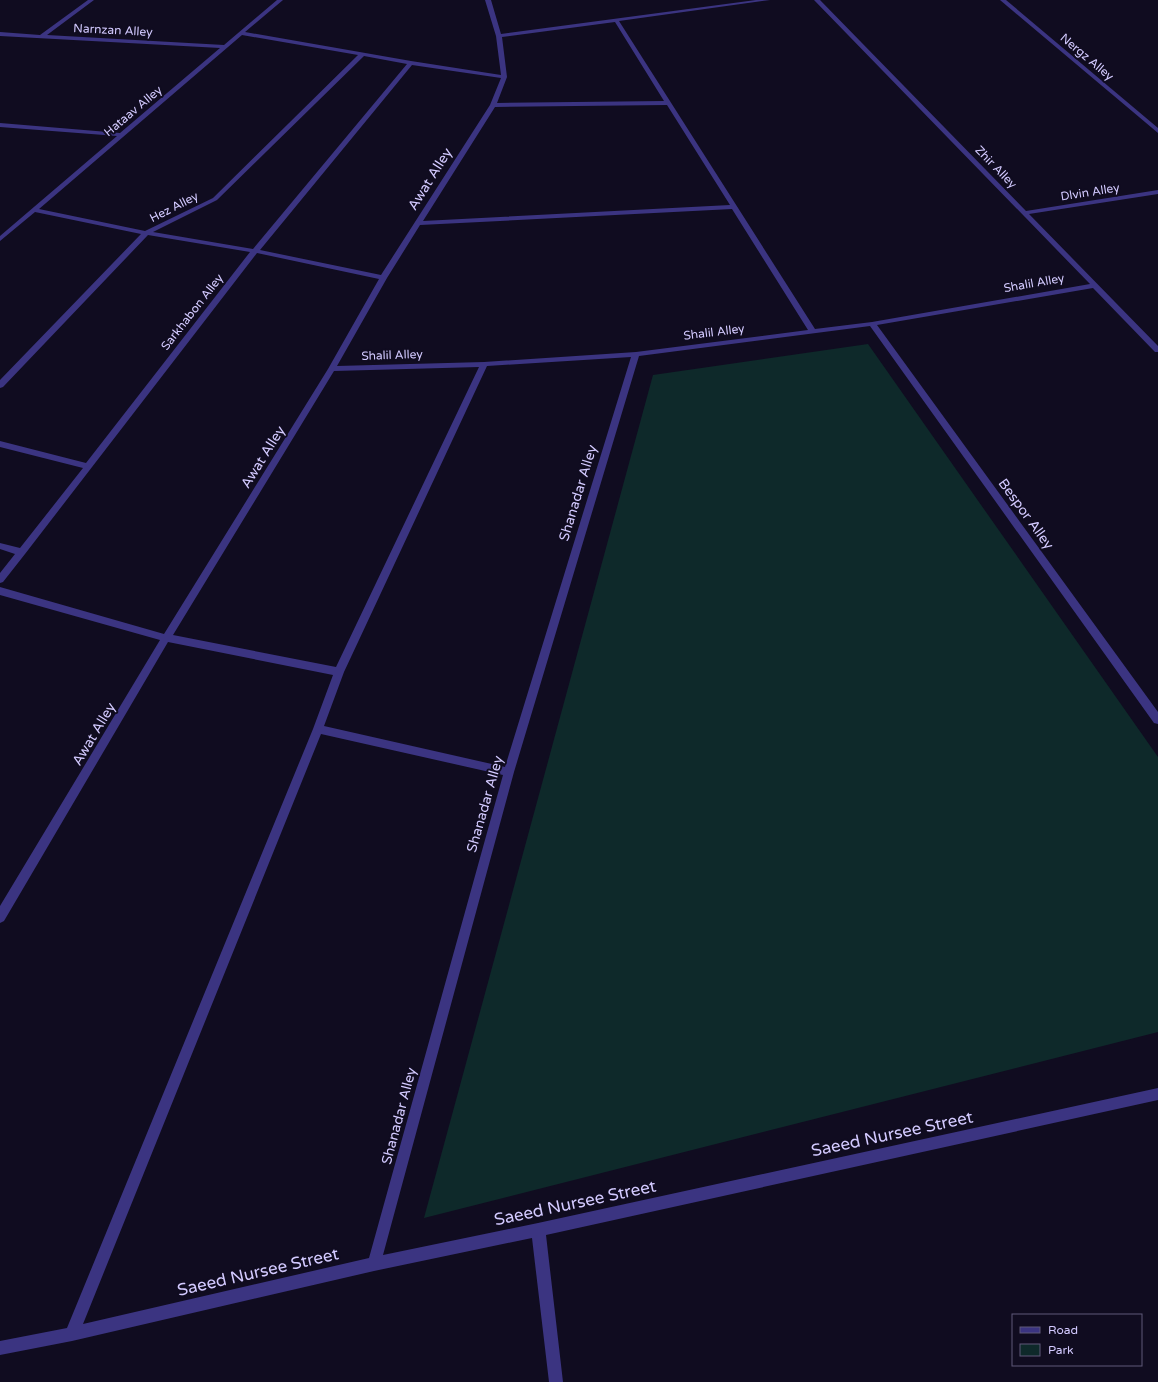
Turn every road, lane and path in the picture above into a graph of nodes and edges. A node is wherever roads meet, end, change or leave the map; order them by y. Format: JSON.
{"nodes":[{"id":1,"x":91,"y":0,"type":"edge"},
{"id":2,"x":280,"y":0,"type":"edge"},
{"id":3,"x":488,"y":0,"type":"edge"},
{"id":4,"x":717,"y":0,"type":"edge"},
{"id":5,"x":767,"y":0,"type":"edge"},
{"id":6,"x":817,"y":0,"type":"edge"},
{"id":7,"x":1003,"y":0,"type":"edge"},
{"id":8,"x":722,"y":6,"type":"junction"},
{"id":9,"x":616,"y":20,"type":"junction"},
{"id":10,"x":241,"y":33,"type":"junction"},
{"id":11,"x":0,"y":34,"type":"edge"},
{"id":12,"x":42,"y":36,"type":"junction"},
{"id":13,"x":499,"y":36,"type":"junction"},
{"id":14,"x":225,"y":46,"type":"junction"},
{"id":15,"x":362,"y":55,"type":"junction"},
{"id":16,"x":411,"y":63,"type":"junction"},
{"id":17,"x":504,"y":77,"type":"junction"},
{"id":18,"x":668,"y":103,"type":"junction"},
{"id":19,"x":493,"y":105,"type":"junction"},
{"id":20,"x":0,"y":125,"type":"edge"},
{"id":21,"x":1158,"y":131,"type":"edge"},
{"id":22,"x":122,"y":135,"type":"junction"},
{"id":23,"x":1158,"y":192,"type":"edge"},
{"id":24,"x":734,"y":207,"type":"junction"},
{"id":25,"x":33,"y":210,"type":"junction"},
{"id":26,"x":1025,"y":213,"type":"junction"},
{"id":27,"x":418,"y":222,"type":"junction"},
{"id":28,"x":146,"y":233,"type":"junction"},
{"id":29,"x":0,"y":239,"type":"edge"},
{"id":30,"x":255,"y":251,"type":"junction"},
{"id":31,"x":383,"y":278,"type":"junction"},
{"id":32,"x":1096,"y":284,"type":"junction"},
{"id":33,"x":872,"y":324,"type":"junction"},
{"id":34,"x":813,"y":332,"type":"junction"},
{"id":35,"x":1154,"y":341,"type":"edge"},
{"id":36,"x":1158,"y":350,"type":"edge"},
{"id":37,"x":636,"y":354,"type":"junction"},
{"id":38,"x":484,"y":364,"type":"junction"},
{"id":39,"x":332,"y":370,"type":"junction"},
{"id":40,"x":0,"y":385,"type":"edge"},
{"id":41,"x":0,"y":444,"type":"edge"},
{"id":42,"x":88,"y":466,"type":"junction"},
{"id":43,"x":0,"y":546,"type":"edge"},
{"id":44,"x":22,"y":552,"type":"junction"},
{"id":45,"x":0,"y":580,"type":"edge"},
{"id":46,"x":0,"y":591,"type":"edge"},
{"id":47,"x":166,"y":638,"type":"junction"},
{"id":48,"x":339,"y":672,"type":"junction"},
{"id":49,"x":1158,"y":720,"type":"edge"},
{"id":50,"x":318,"y":729,"type":"junction"},
{"id":51,"x":509,"y":772,"type":"junction"},
{"id":52,"x":0,"y":917,"type":"edge"},
{"id":53,"x":1158,"y":1094,"type":"edge"},
{"id":54,"x":538,"y":1230,"type":"junction"},
{"id":55,"x":374,"y":1264,"type":"junction"},
{"id":56,"x":72,"y":1334,"type":"junction"},
{"id":57,"x":0,"y":1348,"type":"edge"},
{"id":58,"x":556,"y":1382,"type":"edge"}],
"edges":[{"from":1,"to":12,"type":"street"},
{"from":2,"to":10,"type":"street","name":"Hataav Alley"},
{"from":3,"to":13,"type":"street","name":"Awat Alley"},
{"from":4,"to":8,"type":"street"},
{"from":5,"to":8,"type":"street"},
{"from":6,"to":26,"type":"street","name":"Zhir Alley"},
{"from":7,"to":21,"type":"street","name":"Nergz Alley"},
{"from":8,"to":9,"type":"street"},
{"from":9,"to":13,"type":"street"},
{"from":9,"to":18,"type":"street"},
{"from":10,"to":14,"type":"street","name":"Hataav Alley"},
{"from":10,"to":15,"type":"street"},
{"from":11,"to":12,"type":"street","name":"Narnzan Alley"},
{"from":12,"to":14,"type":"street","name":"Narnzan Alley"},
{"from":13,"to":17,"type":"street","name":"Awat Alley"},
{"from":14,"to":22,"type":"street","name":"Hataav Alley"},
{"from":15,"to":16,"type":"street"},
{"from":15,"to":28,"type":"street","name":"Hez Alley"},
{"from":16,"to":17,"type":"street"},
{"from":16,"to":30,"type":"street","name":"Sarkhabon Alley"},
{"from":17,"to":19,"type":"street","name":"Awat Alley"},
{"from":18,"to":19,"type":"street"},
{"from":18,"to":24,"type":"street"},
{"from":19,"to":27,"type":"street","name":"Awat Alley"},
{"from":20,"to":22,"type":"street"},
{"from":22,"to":25,"type":"street","name":"Hataav Alley"},
{"from":23,"to":26,"type":"street","name":"Dlvin Alley"},
{"from":24,"to":27,"type":"street"},
{"from":24,"to":34,"type":"street"},
{"from":25,"to":28,"type":"street"},
{"from":25,"to":29,"type":"street","name":"Hataav Alley"},
{"from":26,"to":32,"type":"street","name":"Zhir Alley"},
{"from":27,"to":31,"type":"street","name":"Awat Alley"},
{"from":28,"to":30,"type":"street"},
{"from":28,"to":40,"type":"street","name":"Hez Alley"},
{"from":30,"to":31,"type":"street"},
{"from":30,"to":42,"type":"street","name":"Sarkhabon Alley"},
{"from":31,"to":39,"type":"street","name":"Awat Alley"},
{"from":32,"to":33,"type":"street","name":"Shalil Alley"},
{"from":32,"to":35,"type":"street","name":"Zhir Alley"},
{"from":33,"to":34,"type":"street","name":"Shalil Alley"},
{"from":33,"to":49,"type":"street","name":"Bespor Alley"},
{"from":34,"to":37,"type":"street","name":"Shalil Alley"},
{"from":35,"to":36,"type":"street","name":"Zhir Alley"},
{"from":37,"to":38,"type":"street","name":"Shalil Alley"},
{"from":37,"to":51,"type":"street","name":"Shanadar Alley"},
{"from":38,"to":39,"type":"street","name":"Shalil Alley"},
{"from":38,"to":48,"type":"street"},
{"from":39,"to":47,"type":"street","name":"Awat Alley"},
{"from":41,"to":42,"type":"street"},
{"from":42,"to":44,"type":"street","name":"Sarkhabon Alley"},
{"from":43,"to":44,"type":"street"},
{"from":44,"to":45,"type":"street","name":"Sarkhabon Alley"},
{"from":46,"to":47,"type":"street"},
{"from":47,"to":48,"type":"street"},
{"from":47,"to":52,"type":"street","name":"Awat Alley"},
{"from":48,"to":50,"type":"street"},
{"from":50,"to":51,"type":"street"},
{"from":50,"to":56,"type":"street"},
{"from":51,"to":55,"type":"street","name":"Shanadar Alley"},
{"from":53,"to":54,"type":"street","name":"Saeed Nursee Street"},
{"from":54,"to":55,"type":"street","name":"Saeed Nursee Street"},
{"from":54,"to":58,"type":"street"},
{"from":55,"to":56,"type":"street","name":"Saeed Nursee Street"},
{"from":56,"to":57,"type":"street","name":"Saeed Nursee Street"}]}
